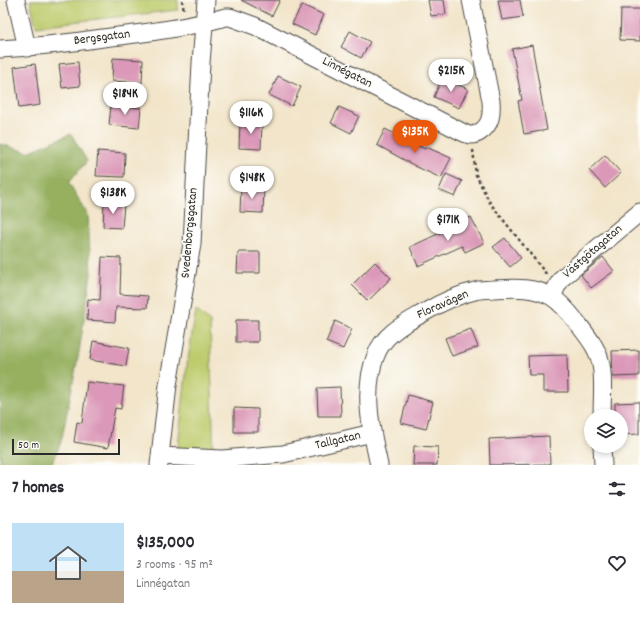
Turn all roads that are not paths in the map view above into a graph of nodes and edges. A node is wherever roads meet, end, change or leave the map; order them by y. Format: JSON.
{"nodes":[{"id":1,"x":16,"y":0,"type":"edge"},
{"id":2,"x":206,"y":0,"type":"edge"},
{"id":3,"x":471,"y":0,"type":"edge"},
{"id":4,"x":204,"y":23,"type":"junction"},
{"id":5,"x":27,"y":48,"type":"junction"},
{"id":6,"x":0,"y":49,"type":"edge"},
{"id":7,"x":640,"y":212,"type":"edge"},
{"id":8,"x":554,"y":292,"type":"junction"},
{"id":9,"x":602,"y":409,"type":"edge"},
{"id":10,"x":372,"y":433,"type":"junction"},
{"id":11,"x":602,"y":453,"type":"edge"},
{"id":12,"x":159,"y":460,"type":"edge"},
{"id":13,"x":223,"y":462,"type":"edge"},
{"id":14,"x":379,"y":465,"type":"edge"},
{"id":15,"x":603,"y":465,"type":"edge"}],
"edges":[{"from":1,"to":5,"type":"street"},
{"from":2,"to":4,"type":"street","name":"Svedenborgsgatan"},
{"from":3,"to":4,"type":"street","name":"Linnégatan"},
{"from":4,"to":5,"type":"street","name":"Bergsgatan"},
{"from":4,"to":12,"type":"street","name":"Svedenborgsgatan"},
{"from":5,"to":6,"type":"street","name":"Bergsgatan"},
{"from":7,"to":8,"type":"street","name":"Västgötagatan"},
{"from":8,"to":9,"type":"street","name":"Floravägen"},
{"from":8,"to":10,"type":"street","name":"Floravägen"},
{"from":10,"to":13,"type":"street","name":"Tallgatan"},
{"from":10,"to":14,"type":"street","name":"Floravägen"},
{"from":11,"to":15,"type":"street"},
{"from":12,"to":13,"type":"street","name":"Tallgatan"}]}
